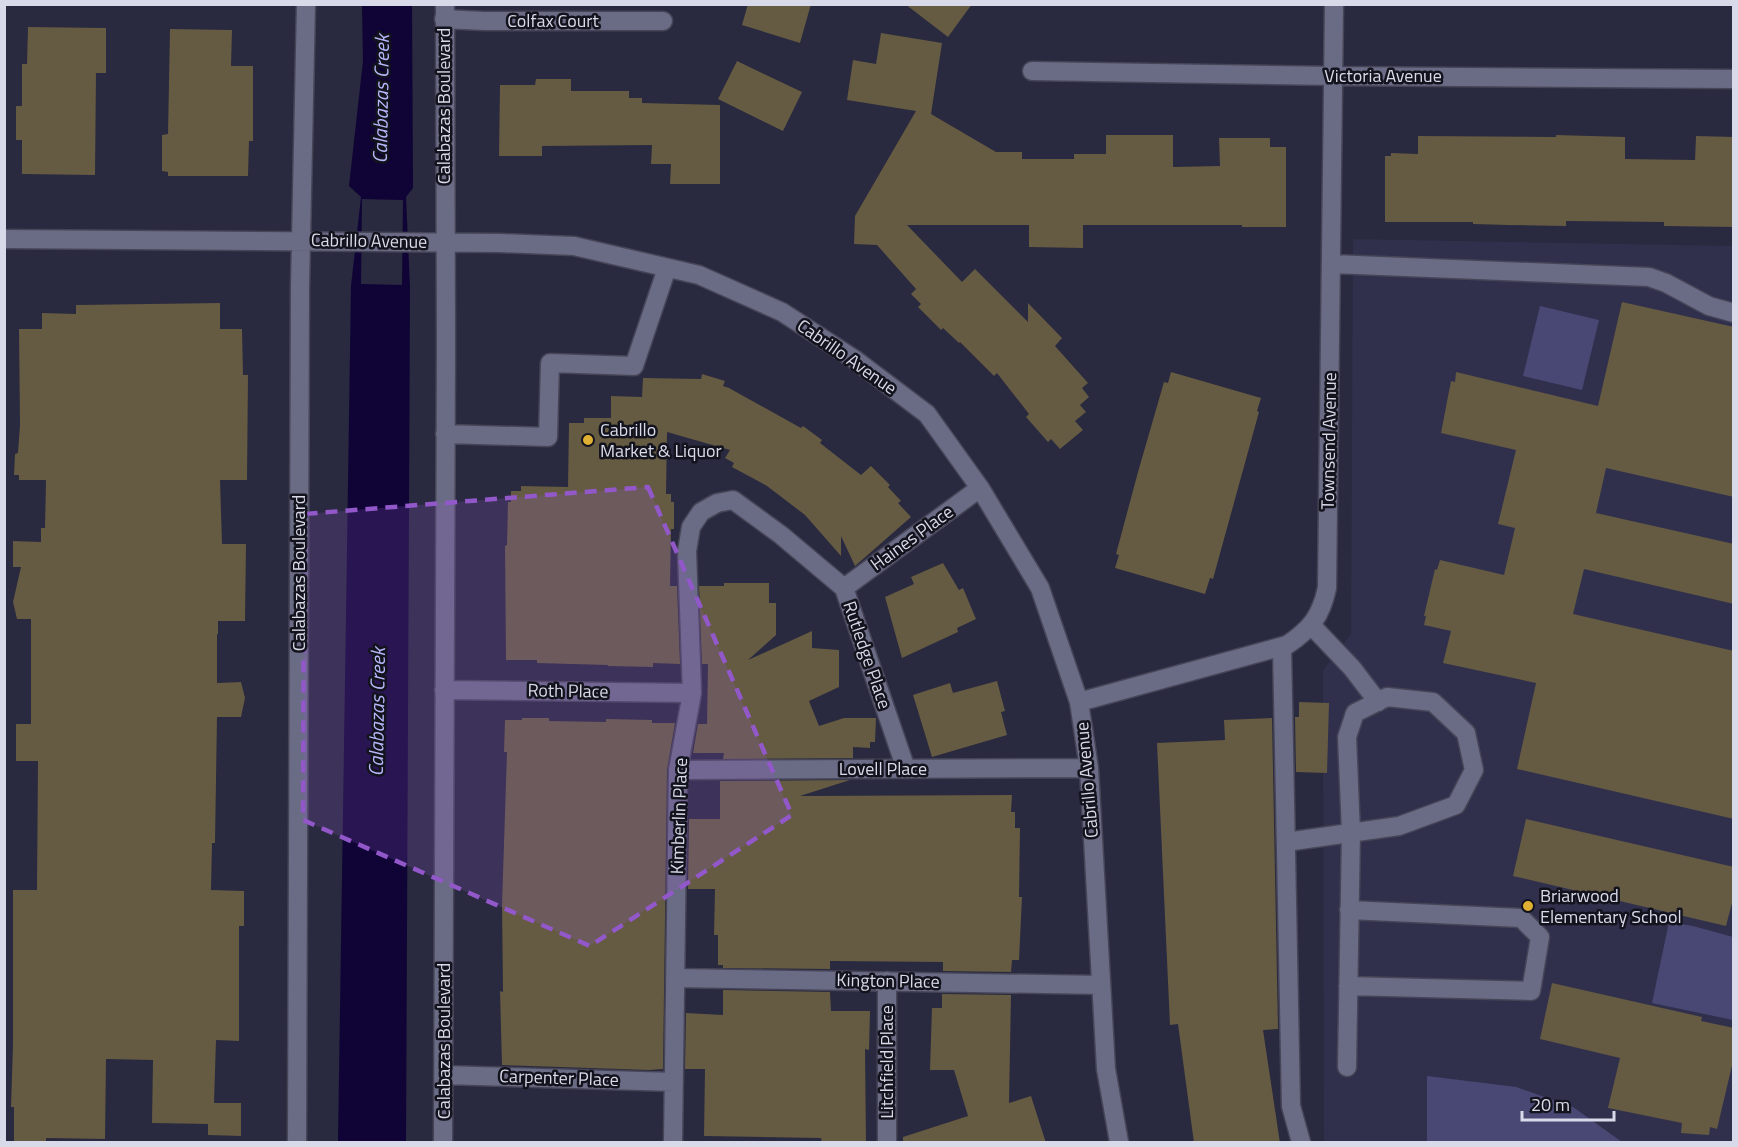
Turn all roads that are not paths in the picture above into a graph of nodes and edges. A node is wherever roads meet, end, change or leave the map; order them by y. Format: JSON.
{"nodes":[{"id":1,"x":306,"y":4,"type":"edge"},
{"id":2,"x":1334,"y":4,"type":"edge"},
{"id":3,"x":444,"y":12,"type":"edge"},
{"id":4,"x":663,"y":21,"type":"dead end"},
{"id":5,"x":1032,"y":70,"type":"dead end"},
{"id":6,"x":1334,"y":76,"type":"junction"},
{"id":7,"x":1734,"y":79,"type":"edge"},
{"id":8,"x":4,"y":239,"type":"edge"},
{"id":9,"x":301,"y":240,"type":"junction"},
{"id":10,"x":445,"y":243,"type":"junction"},
{"id":11,"x":1332,"y":264,"type":"junction"},
{"id":12,"x":667,"y":268,"type":"junction"},
{"id":13,"x":1734,"y":313,"type":"edge"},
{"id":14,"x":445,"y":434,"type":"junction"},
{"id":15,"x":980,"y":488,"type":"junction"},
{"id":16,"x":717,"y":503,"type":"joint"},
{"id":17,"x":844,"y":588,"type":"junction"},
{"id":18,"x":1311,"y":625,"type":"junction"},
{"id":19,"x":1282,"y":647,"type":"junction"},
{"id":20,"x":444,"y":690,"type":"junction"},
{"id":21,"x":692,"y":693,"type":"junction"},
{"id":22,"x":1079,"y":702,"type":"junction"},
{"id":23,"x":1378,"y":702,"type":"junction"},
{"id":24,"x":1089,"y":768,"type":"junction"},
{"id":25,"x":906,"y":769,"type":"junction"},
{"id":26,"x":678,"y":770,"type":"junction"},
{"id":27,"x":1351,"y":832,"type":"junction"},
{"id":28,"x":1286,"y":842,"type":"junction"},
{"id":29,"x":1349,"y":910,"type":"junction"},
{"id":30,"x":675,"y":978,"type":"junction"},
{"id":31,"x":887,"y":981,"type":"junction"},
{"id":32,"x":1101,"y":985,"type":"junction"},
{"id":33,"x":1348,"y":986,"type":"junction"},
{"id":34,"x":1347,"y":1067,"type":"dead end"},
{"id":35,"x":444,"y":1075,"type":"junction"},
{"id":36,"x":674,"y":1082,"type":"junction"},
{"id":37,"x":297,"y":1143,"type":"edge"},
{"id":38,"x":443,"y":1143,"type":"edge"},
{"id":39,"x":673,"y":1143,"type":"edge"},
{"id":40,"x":887,"y":1143,"type":"edge"},
{"id":41,"x":1119,"y":1143,"type":"edge"},
{"id":42,"x":1301,"y":1143,"type":"edge"}],
"edges":[{"from":1,"to":9,"type":"street","name":"Calabazas Boulevard"},
{"from":2,"to":6,"type":"street","name":"Townsend Avenue"},
{"from":3,"to":4,"type":"street","name":"Colfax Court"},
{"from":3,"to":10,"type":"street","name":"Calabazas Boulevard"},
{"from":5,"to":6,"type":"street","name":"Victoria Avenue"},
{"from":6,"to":7,"type":"street","name":"Victoria Avenue"},
{"from":6,"to":11,"type":"street","name":"Townsend Avenue"},
{"from":8,"to":9,"type":"street","name":"Cabrillo Avenue"},
{"from":9,"to":10,"type":"street","name":"Cabrillo Avenue"},
{"from":9,"to":37,"type":"street","name":"Calabazas Boulevard"},
{"from":10,"to":12,"type":"street","name":"Cabrillo Avenue"},
{"from":10,"to":14,"type":"street","name":"Calabazas Boulevard"},
{"from":11,"to":13,"type":"street"},
{"from":11,"to":18,"type":"street","name":"Townsend Avenue"},
{"from":12,"to":14,"type":"street"},
{"from":12,"to":15,"type":"street","name":"Cabrillo Avenue"},
{"from":14,"to":20,"type":"street","name":"Calabazas Boulevard"},
{"from":15,"to":17,"type":"street","name":"Haines Place"},
{"from":15,"to":22,"type":"street","name":"Cabrillo Avenue"},
{"from":16,"to":17,"type":"street","name":"Rutledge Place"},
{"from":16,"to":21,"type":"street","name":"Kimberlin Place"},
{"from":17,"to":25,"type":"street","name":"Rutledge Place"},
{"from":18,"to":19,"type":"street","name":"Townsend Avenue"},
{"from":18,"to":23,"type":"street"},
{"from":19,"to":22,"type":"street","name":"Townsend Avenue"},
{"from":19,"to":28,"type":"street"},
{"from":20,"to":21,"type":"street","name":"Roth Place"},
{"from":20,"to":35,"type":"street","name":"Calabazas Boulevard"},
{"from":21,"to":26,"type":"street","name":"Kimberlin Place"},
{"from":22,"to":24,"type":"street","name":"Cabrillo Avenue"},
{"from":23,"to":27,"type":"street"},
{"from":23,"to":27,"type":"street"},
{"from":24,"to":25,"type":"street","name":"Lovell Place"},
{"from":24,"to":32,"type":"street","name":"Cabrillo Avenue"},
{"from":25,"to":26,"type":"street","name":"Lovell Place"},
{"from":26,"to":30,"type":"street","name":"Kimberlin Place"},
{"from":27,"to":28,"type":"street"},
{"from":27,"to":29,"type":"street"},
{"from":28,"to":42,"type":"street"},
{"from":29,"to":33,"type":"street"},
{"from":29,"to":33,"type":"street"},
{"from":30,"to":31,"type":"street","name":"Kington Place"},
{"from":30,"to":36,"type":"street","name":"Kimberlin Place"},
{"from":31,"to":32,"type":"street","name":"Kington Place"},
{"from":31,"to":40,"type":"street","name":"Litchfield Place"},
{"from":32,"to":41,"type":"street","name":"Cabrillo Avenue"},
{"from":33,"to":34,"type":"street"},
{"from":35,"to":36,"type":"street","name":"Carpenter Place"},
{"from":35,"to":38,"type":"street","name":"Calabazas Boulevard"},
{"from":36,"to":39,"type":"street","name":"Kimberlin Place"}]}
